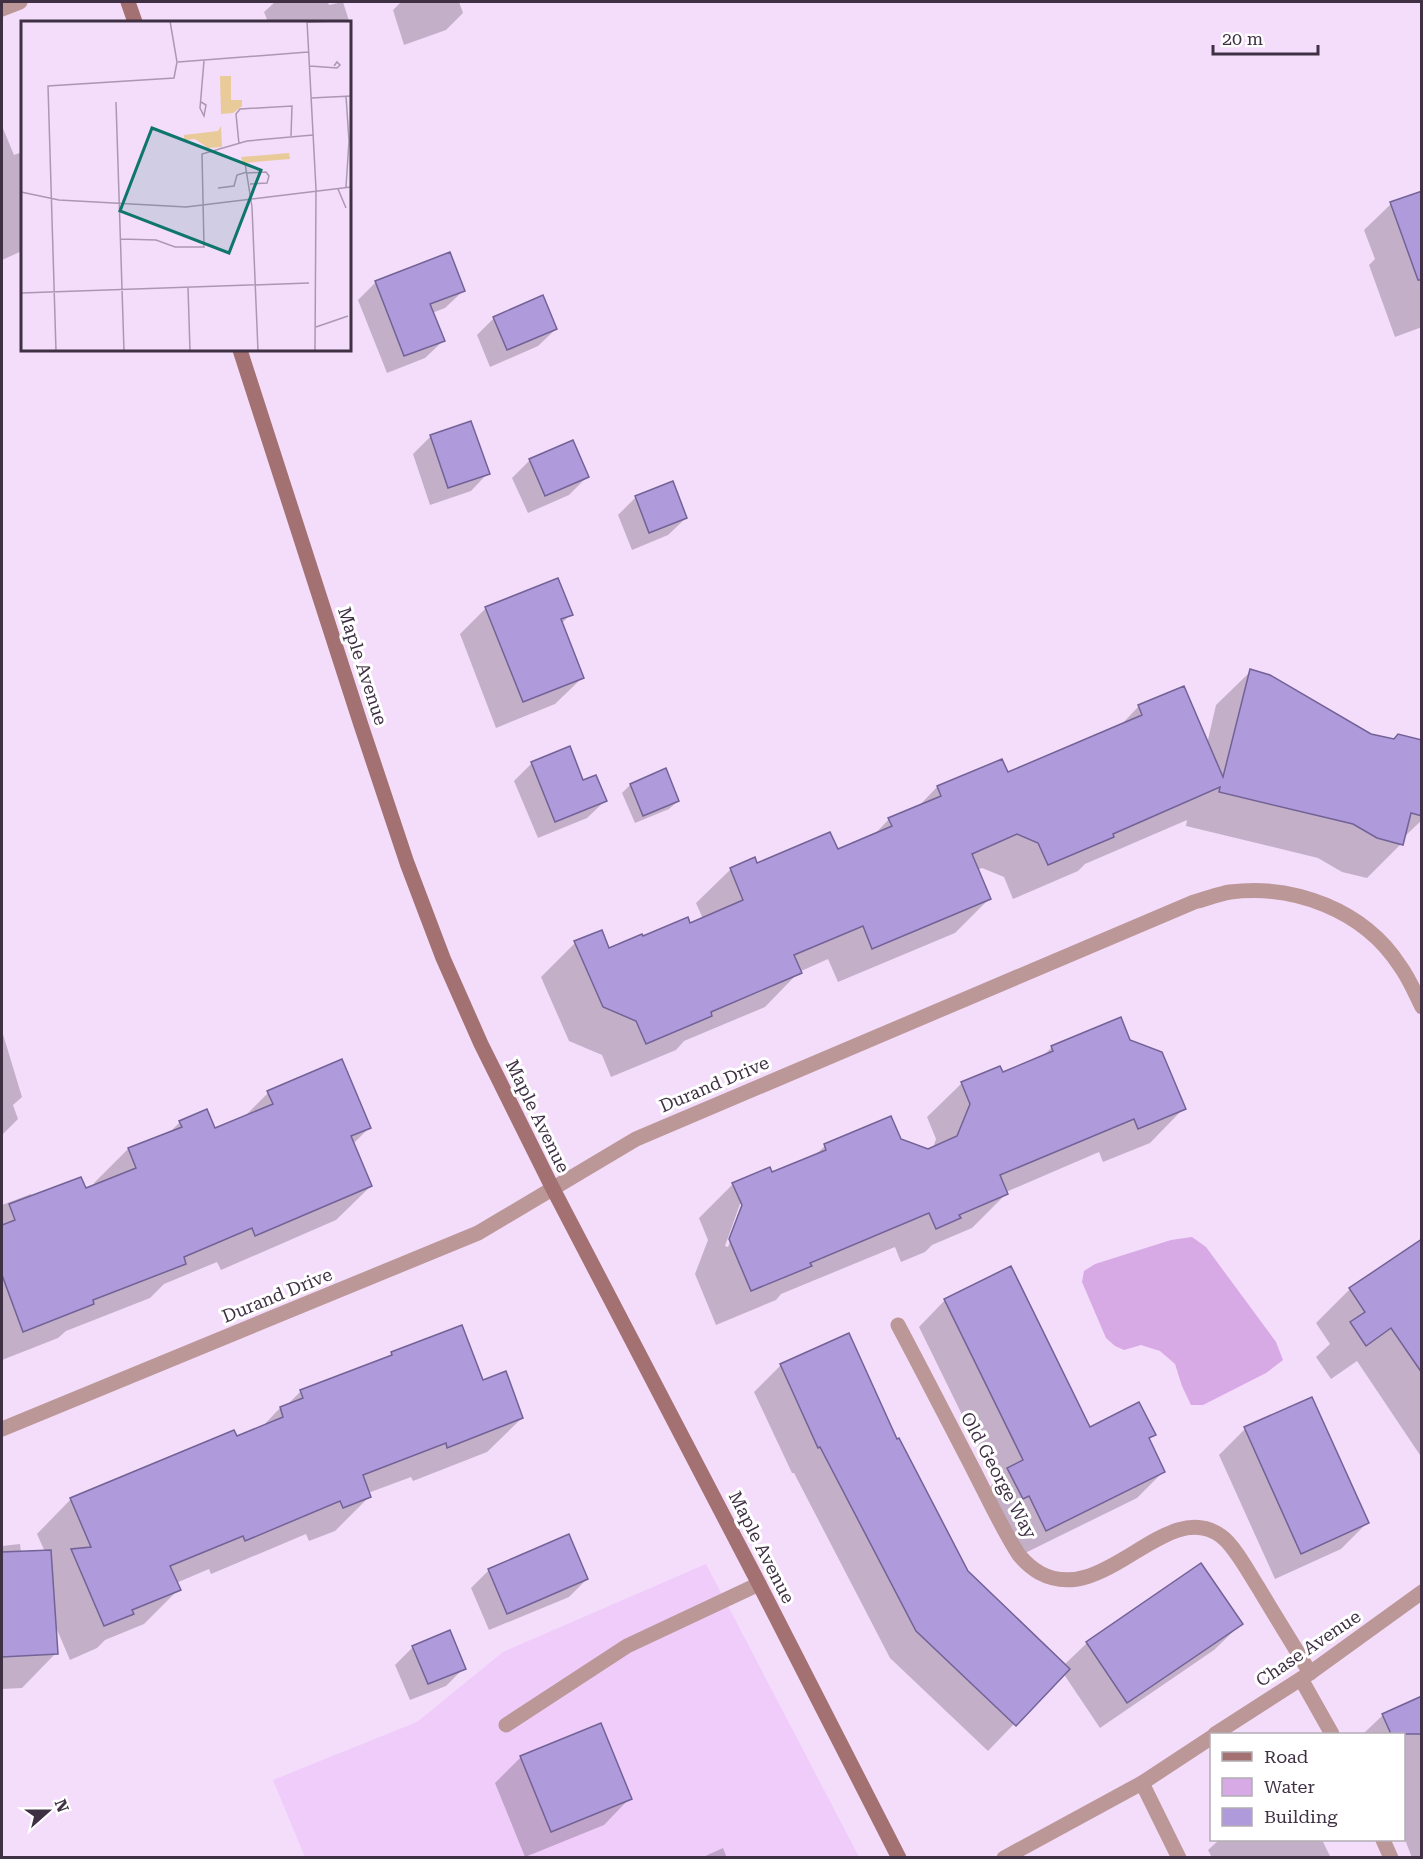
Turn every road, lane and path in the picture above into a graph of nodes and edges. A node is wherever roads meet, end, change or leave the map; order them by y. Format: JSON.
{"nodes":[{"id":1,"x":20,"y":2,"type":"edge"},
{"id":2,"x":128,"y":2,"type":"edge"},
{"id":3,"x":2,"y":9,"type":"edge"},
{"id":4,"x":135,"y":21,"type":"edge"},
{"id":5,"x":240,"y":351,"type":"edge"},
{"id":6,"x":1422,"y":1007,"type":"edge"},
{"id":7,"x":552,"y":1188,"type":"junction"},
{"id":8,"x":898,"y":1325,"type":"dead end"},
{"id":9,"x":2,"y":1429,"type":"edge"},
{"id":10,"x":759,"y":1584,"type":"junction"},
{"id":11,"x":1422,"y":1592,"type":"edge"},
{"id":12,"x":1305,"y":1676,"type":"junction"},
{"id":13,"x":506,"y":1725,"type":"dead end"},
{"id":14,"x":1218,"y":1733,"type":"edge"},
{"id":15,"x":1332,"y":1733,"type":"edge"},
{"id":16,"x":1210,"y":1738,"type":"edge"},
{"id":17,"x":1142,"y":1783,"type":"junction"},
{"id":18,"x":1384,"y":1841,"type":"edge"},
{"id":19,"x":899,"y":1857,"type":"edge"},
{"id":20,"x":1004,"y":1857,"type":"edge"},
{"id":21,"x":1179,"y":1857,"type":"edge"},
{"id":22,"x":1391,"y":1857,"type":"edge"}],
"edges":[{"from":1,"to":3,"type":"street"},
{"from":2,"to":4,"type":"main road"},
{"from":5,"to":7,"type":"main road","name":"Maple Avenue"},
{"from":6,"to":7,"type":"street","name":"Durand Drive"},
{"from":7,"to":9,"type":"street","name":"Durand Drive"},
{"from":7,"to":10,"type":"main road","name":"Maple Avenue"},
{"from":8,"to":12,"type":"street","name":"Old George Way"},
{"from":10,"to":13,"type":"street"},
{"from":10,"to":19,"type":"main road","name":"Maple Avenue"},
{"from":11,"to":12,"type":"street","name":"Chase Avenue"},
{"from":12,"to":14,"type":"street","name":"Chase Avenue"},
{"from":12,"to":15,"type":"street","name":"Old George Way"},
{"from":16,"to":17,"type":"street","name":"Chase Avenue"},
{"from":17,"to":20,"type":"street","name":"Chase Avenue"},
{"from":17,"to":21,"type":"street"},
{"from":18,"to":22,"type":"street"}]}
